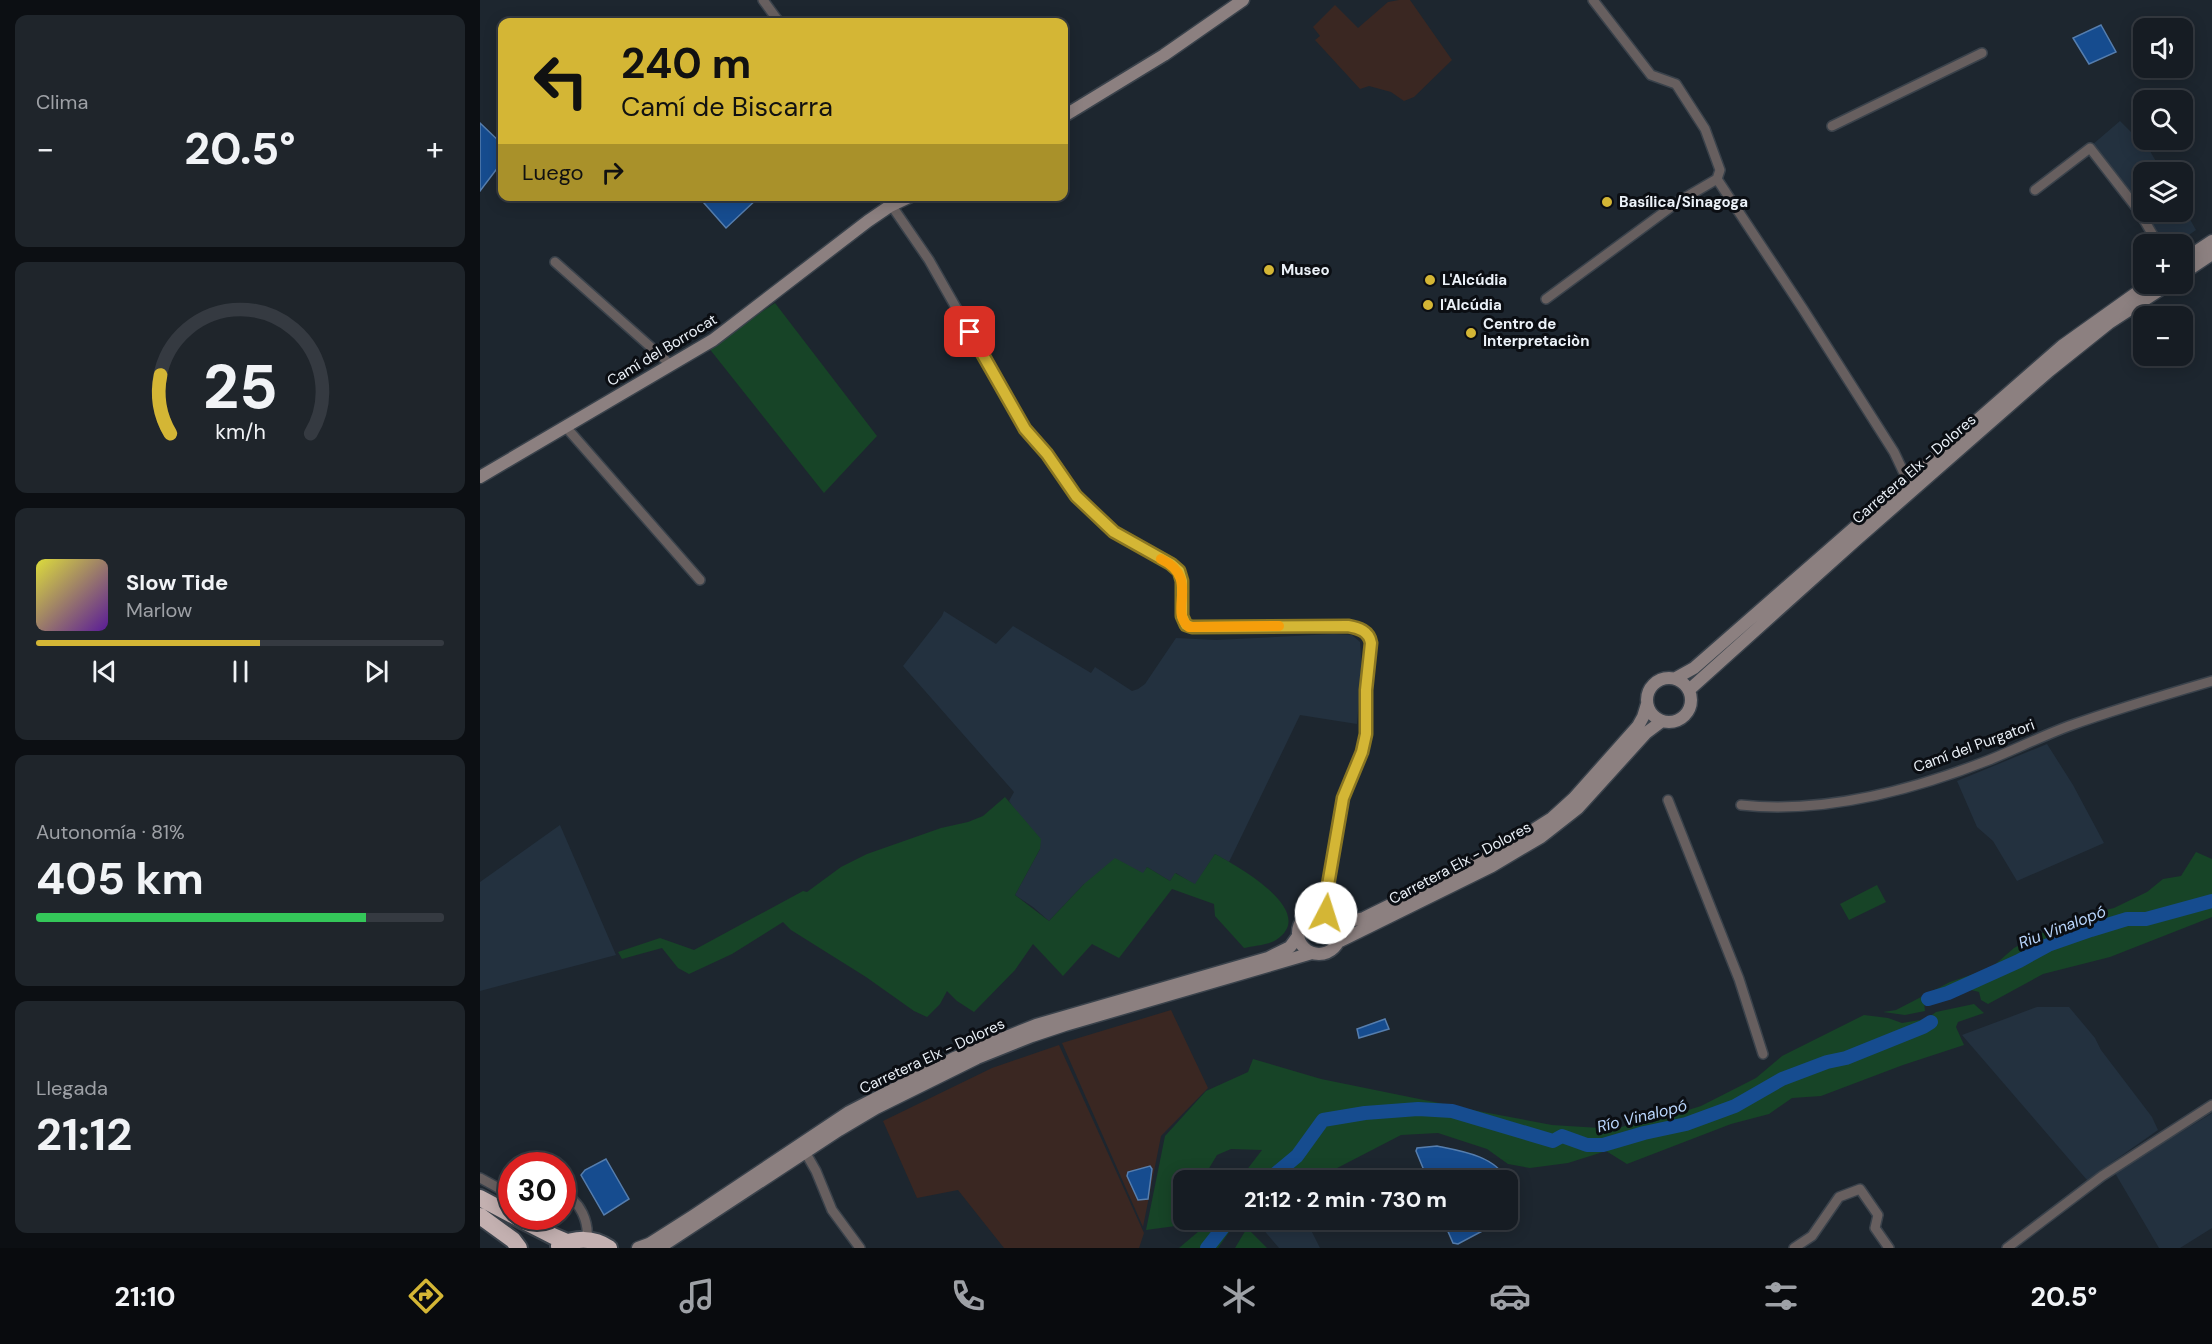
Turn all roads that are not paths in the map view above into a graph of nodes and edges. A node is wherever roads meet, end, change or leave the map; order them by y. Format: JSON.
{"nodes":[{"id":1,"x":763,"y":0,"type":"edge"},
{"id":2,"x":1243,"y":0,"type":"edge"},
{"id":3,"x":1593,"y":0,"type":"edge"},
{"id":4,"x":776,"y":18,"type":"edge"},
{"id":5,"x":1982,"y":54,"type":"dead end"},
{"id":6,"x":1068,"y":114,"type":"edge"},
{"id":7,"x":1832,"y":126,"type":"dead end"},
{"id":8,"x":1717,"y":179,"type":"junction"},
{"id":9,"x":2035,"y":190,"type":"dead end"},
{"id":10,"x":888,"y":201,"type":"edge"},
{"id":11,"x":2152,"y":234,"type":"edge"},
{"id":12,"x":2212,"y":241,"type":"edge"},
{"id":13,"x":2193,"y":254,"type":"edge"},
{"id":14,"x":2212,"y":254,"type":"edge"},
{"id":15,"x":555,"y":262,"type":"dead end"},
{"id":16,"x":2193,"y":267,"type":"edge"},
{"id":17,"x":2135,"y":294,"type":"edge"},
{"id":18,"x":2154,"y":294,"type":"edge"},
{"id":19,"x":1546,"y":299,"type":"dead end"},
{"id":20,"x":671,"y":364,"type":"junction"},
{"id":21,"x":565,"y":426,"type":"junction"},
{"id":22,"x":1903,"y":471,"type":"dead end"},
{"id":23,"x":480,"y":477,"type":"edge"},
{"id":24,"x":700,"y":580,"type":"dead end"},
{"id":25,"x":1676,"y":678,"type":"junction"},
{"id":26,"x":2212,"y":681,"type":"edge"},
{"id":27,"x":1689,"y":690,"type":"junction"},
{"id":28,"x":1647,"y":704,"type":"junction"},
{"id":29,"x":1662,"y":721,"type":"junction"},
{"id":30,"x":1668,"y":801,"type":"dead end"},
{"id":31,"x":1741,"y":806,"type":"dead end"},
{"id":32,"x":1331,"y":916,"type":"junction"},
{"id":33,"x":1298,"y":936,"type":"junction"},
{"id":34,"x":1340,"y":941,"type":"junction"},
{"id":35,"x":1312,"y":954,"type":"junction"},
{"id":36,"x":1763,"y":1054,"type":"dead end"},
{"id":37,"x":2212,"y":1105,"type":"edge"},
{"id":38,"x":808,"y":1157,"type":"dead end"},
{"id":39,"x":480,"y":1178,"type":"edge"},
{"id":40,"x":498,"y":1188,"type":"edge"},
{"id":41,"x":480,"y":1198,"type":"edge"},
{"id":42,"x":576,"y":1204,"type":"edge"},
{"id":43,"x":498,"y":1208,"type":"edge"},
{"id":44,"x":480,"y":1216,"type":"edge"},
{"id":45,"x":541,"y":1230,"type":"edge"},
{"id":46,"x":587,"y":1240,"type":"junction"},
{"id":47,"x":561,"y":1245,"type":"edge"},
{"id":48,"x":519,"y":1248,"type":"edge"},
{"id":49,"x":609,"y":1248,"type":"edge"},
{"id":50,"x":638,"y":1248,"type":"edge"},
{"id":51,"x":659,"y":1248,"type":"edge"},
{"id":52,"x":860,"y":1248,"type":"edge"},
{"id":53,"x":1794,"y":1248,"type":"edge"},
{"id":54,"x":1889,"y":1248,"type":"edge"},
{"id":55,"x":2007,"y":1248,"type":"edge"}],
"edges":[{"from":1,"to":4,"type":"street"},
{"from":2,"to":6,"type":"main road"},
{"from":3,"to":8,"type":"street"},
{"from":5,"to":7,"type":"street"},
{"from":8,"to":19,"type":"street"},
{"from":8,"to":22,"type":"street"},
{"from":9,"to":11,"type":"street"},
{"from":10,"to":20,"type":"main road","name":"Camí del Borrocat"},
{"from":10,"to":32,"type":"street"},
{"from":12,"to":13,"type":"main road"},
{"from":14,"to":16,"type":"main road"},
{"from":15,"to":20,"type":"street"},
{"from":17,"to":25,"type":"main road","name":"Carretera Elx - Dolores"},
{"from":18,"to":27,"type":"main road","name":"Carretera Elx - Dolores"},
{"from":20,"to":21,"type":"main road","name":"Camí del Borrocat"},
{"from":21,"to":23,"type":"main road","name":"Camí del Borrocat"},
{"from":21,"to":24,"type":"street"},
{"from":25,"to":27,"type":"main road"},
{"from":25,"to":28,"type":"main road"},
{"from":26,"to":31,"type":"street","name":"Camí del Purgatori"},
{"from":27,"to":29,"type":"main road"},
{"from":28,"to":29,"type":"main road"},
{"from":28,"to":32,"type":"main road","name":"Carretera Elx - Dolores"},
{"from":29,"to":34,"type":"main road","name":"Carretera Elx - Dolores"},
{"from":30,"to":36,"type":"street"},
{"from":32,"to":33,"type":"main road"},
{"from":32,"to":34,"type":"main road"},
{"from":33,"to":35,"type":"main road"},
{"from":33,"to":50,"type":"main road","name":"Carretera Elx - Dolores"},
{"from":34,"to":35,"type":"main road"},
{"from":35,"to":51,"type":"main road","name":"Carretera Elx - Dolores"},
{"from":37,"to":55,"type":"street"},
{"from":38,"to":52,"type":"street"},
{"from":39,"to":40,"type":"street"},
{"from":41,"to":43,"type":"highway"},
{"from":42,"to":46,"type":"street"},
{"from":44,"to":48,"type":"highway"},
{"from":45,"to":47,"type":"highway"},
{"from":46,"to":47,"type":"highway"},
{"from":46,"to":49,"type":"highway"},
{"from":53,"to":54,"type":"street"}]}
